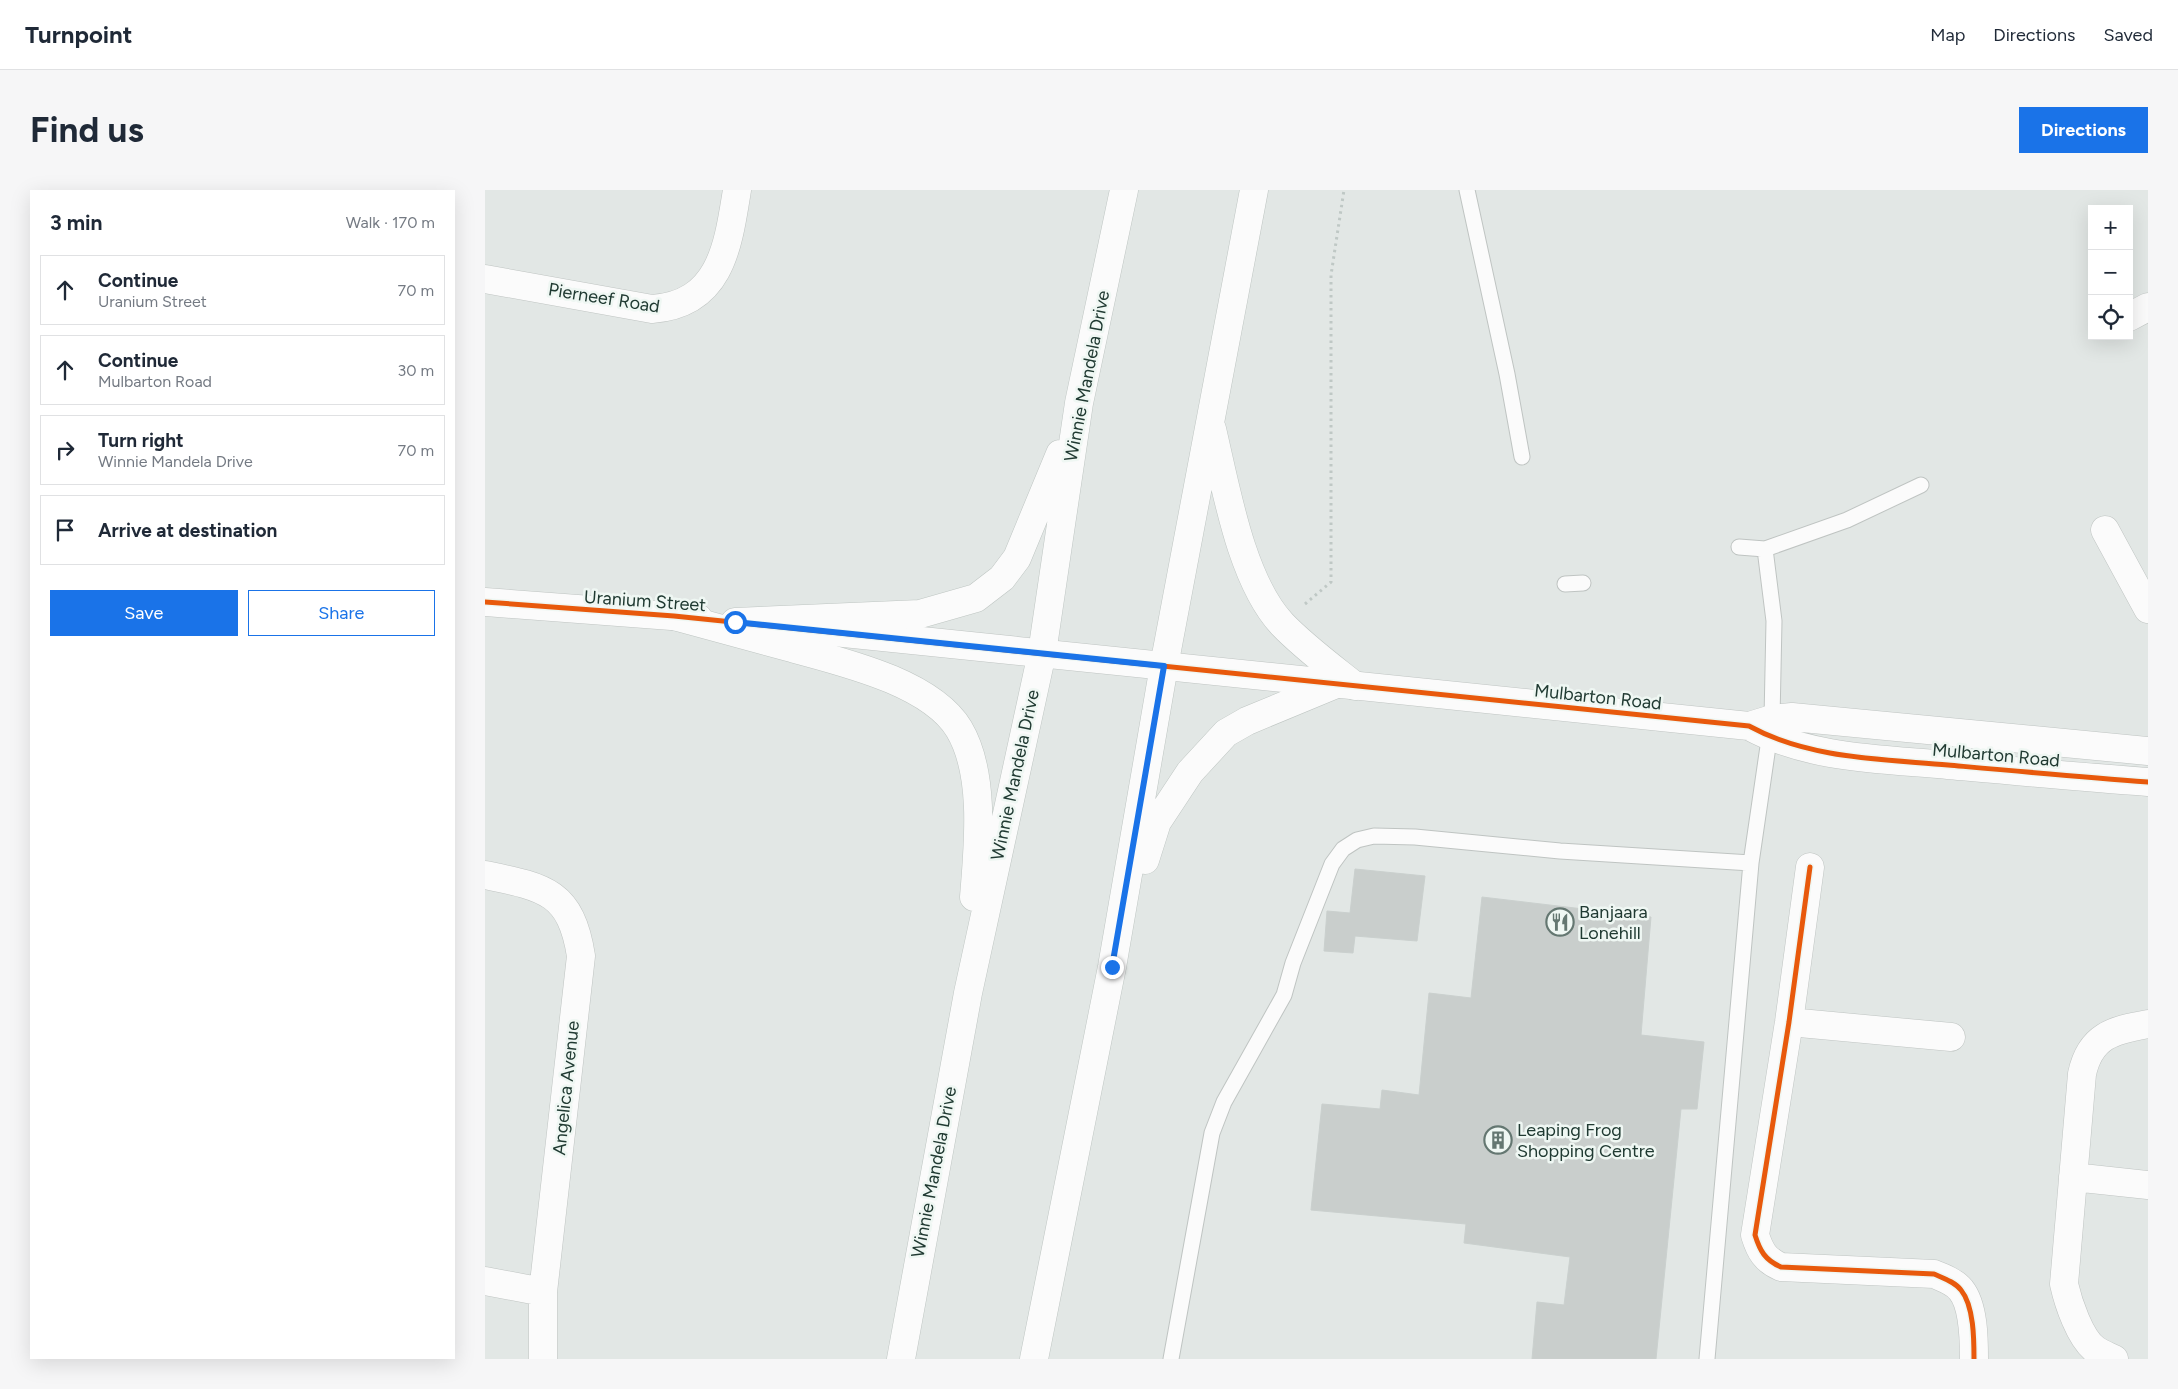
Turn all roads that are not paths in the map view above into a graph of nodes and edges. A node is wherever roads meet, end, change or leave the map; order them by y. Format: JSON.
{"nodes":[{"id":1,"x":737,"y":190,"type":"edge"},
{"id":2,"x":1124,"y":190,"type":"edge"},
{"id":3,"x":1254,"y":190,"type":"edge"},
{"id":4,"x":1467,"y":190,"type":"edge"},
{"id":5,"x":485,"y":279,"type":"edge"},
{"id":6,"x":2148,"y":307,"type":"edge"},
{"id":7,"x":2133,"y":315,"type":"edge"},
{"id":8,"x":1079,"y":403,"type":"junction"},
{"id":9,"x":1210,"y":421,"type":"junction"},
{"id":10,"x":1522,"y":458,"type":"dead end"},
{"id":11,"x":1921,"y":484,"type":"dead end"},
{"id":12,"x":2105,"y":530,"type":"dead end"},
{"id":13,"x":1739,"y":547,"type":"dead end"},
{"id":14,"x":1765,"y":549,"type":"junction"},
{"id":15,"x":1583,"y":583,"type":"dead end"},
{"id":16,"x":1565,"y":584,"type":"dead end"},
{"id":17,"x":485,"y":602,"type":"edge"},
{"id":18,"x":2148,"y":609,"type":"edge"},
{"id":19,"x":674,"y":616,"type":"junction"},
{"id":20,"x":735,"y":622,"type":"junction"},
{"id":21,"x":1042,"y":653,"type":"junction"},
{"id":22,"x":1164,"y":666,"type":"junction"},
{"id":23,"x":1345,"y":685,"type":"junction"},
{"id":24,"x":1763,"y":727,"type":"junction"},
{"id":25,"x":2148,"y":752,"type":"edge"},
{"id":26,"x":2148,"y":782,"type":"edge"},
{"id":27,"x":1751,"y":863,"type":"junction"},
{"id":28,"x":1810,"y":867,"type":"dead end"},
{"id":29,"x":485,"y":875,"type":"edge"},
{"id":30,"x":1112,"y":967,"type":"junction"},
{"id":31,"x":968,"y":993,"type":"junction"},
{"id":32,"x":1789,"y":1022,"type":"junction"},
{"id":33,"x":2148,"y":1024,"type":"edge"},
{"id":34,"x":1951,"y":1037,"type":"dead end"},
{"id":35,"x":2073,"y":1177,"type":"junction"},
{"id":36,"x":2148,"y":1184,"type":"edge"},
{"id":37,"x":485,"y":1281,"type":"edge"},
{"id":38,"x":543,"y":1292,"type":"junction"},
{"id":39,"x":543,"y":1359,"type":"edge"},
{"id":40,"x":901,"y":1359,"type":"edge"},
{"id":41,"x":1035,"y":1359,"type":"edge"},
{"id":42,"x":1171,"y":1359,"type":"edge"},
{"id":43,"x":1707,"y":1359,"type":"edge"},
{"id":44,"x":1974,"y":1359,"type":"edge"},
{"id":45,"x":2114,"y":1359,"type":"edge"}],
"edges":[{"from":1,"to":5,"type":"street","name":"Pierneef Road"},
{"from":2,"to":8,"type":"street","name":"Winnie Mandela Drive"},
{"from":3,"to":9,"type":"street"},
{"from":4,"to":10,"type":"lane"},
{"from":6,"to":7,"type":"street"},
{"from":8,"to":20,"type":"street"},
{"from":8,"to":21,"type":"street","name":"Winnie Mandela Drive"},
{"from":9,"to":22,"type":"street"},
{"from":9,"to":23,"type":"street"},
{"from":11,"to":14,"type":"lane"},
{"from":12,"to":18,"type":"street"},
{"from":13,"to":14,"type":"lane"},
{"from":14,"to":24,"type":"lane"},
{"from":15,"to":16,"type":"lane"},
{"from":17,"to":19,"type":"street","name":"Uranium Street"},
{"from":19,"to":20,"type":"street","name":"Uranium Street"},
{"from":19,"to":31,"type":"street"},
{"from":20,"to":21,"type":"street","name":"Uranium Street"},
{"from":21,"to":22,"type":"street","name":"Mulbarton Road"},
{"from":21,"to":31,"type":"street","name":"Winnie Mandela Drive"},
{"from":22,"to":23,"type":"street","name":"Mulbarton Road"},
{"from":22,"to":30,"type":"street"},
{"from":23,"to":24,"type":"street","name":"Mulbarton Road"},
{"from":23,"to":30,"type":"street"},
{"from":24,"to":25,"type":"street","name":"Mulbarton Road"},
{"from":24,"to":26,"type":"street","name":"Mulbarton Road"},
{"from":24,"to":27,"type":"lane"},
{"from":27,"to":42,"type":"lane"},
{"from":27,"to":43,"type":"lane"},
{"from":28,"to":32,"type":"street"},
{"from":29,"to":38,"type":"street","name":"Angelica Avenue"},
{"from":30,"to":41,"type":"street"},
{"from":31,"to":40,"type":"street","name":"Winnie Mandela Drive"},
{"from":32,"to":34,"type":"street"},
{"from":32,"to":44,"type":"street"},
{"from":33,"to":35,"type":"street"},
{"from":35,"to":36,"type":"street"},
{"from":35,"to":45,"type":"street"},
{"from":37,"to":38,"type":"street"},
{"from":38,"to":39,"type":"street","name":"Angelica Avenue"}]}
